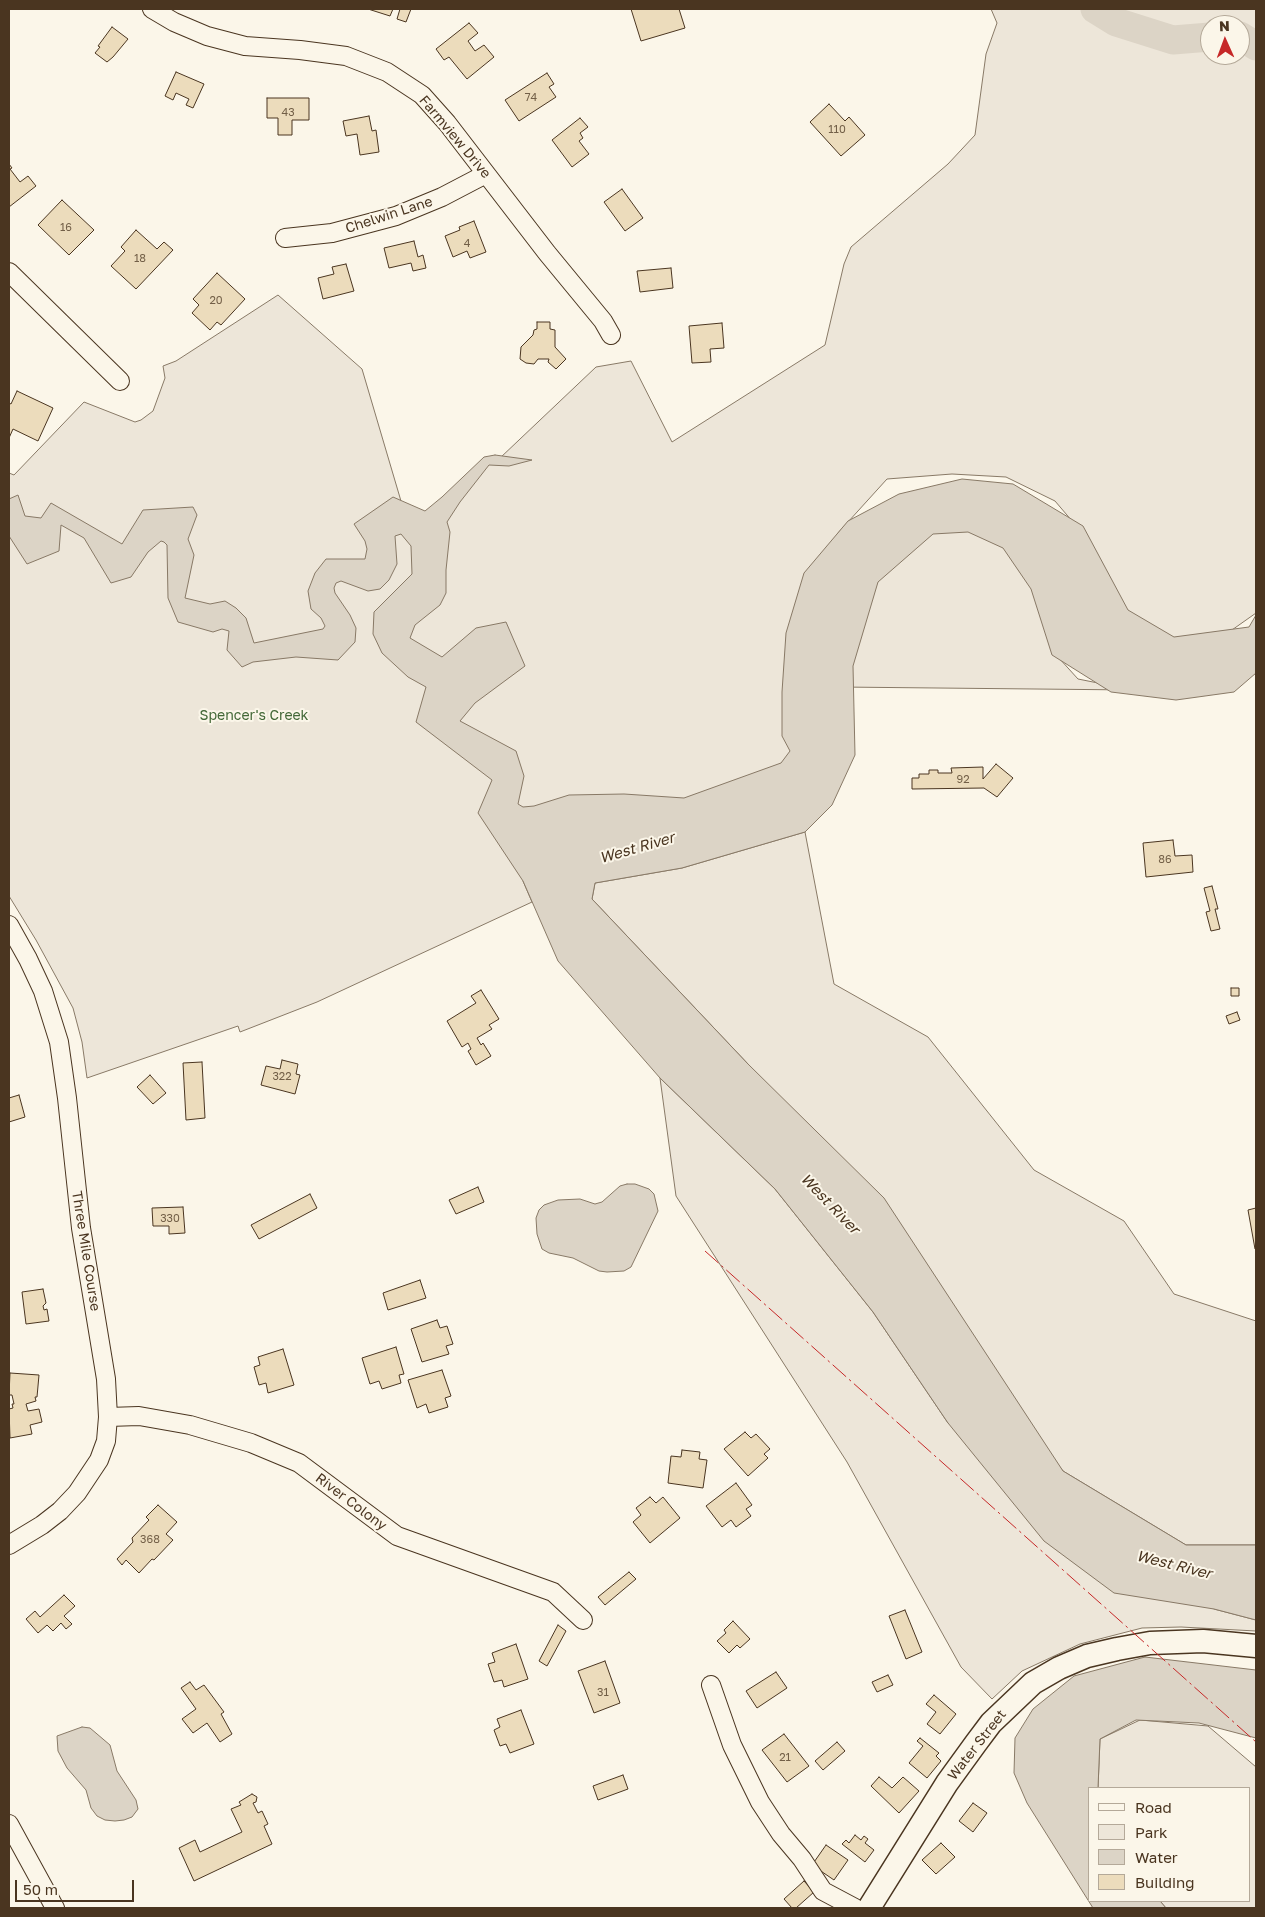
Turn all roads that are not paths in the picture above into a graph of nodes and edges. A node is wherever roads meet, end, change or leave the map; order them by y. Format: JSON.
{"nodes":[{"id":1,"x":152,"y":9,"type":"edge"},
{"id":2,"x":486,"y":174,"type":"junction"},
{"id":3,"x":285,"y":238,"type":"dead end"},
{"id":4,"x":9,"y":272,"type":"edge"},
{"id":5,"x":611,"y":335,"type":"dead end"},
{"id":6,"x":120,"y":381,"type":"dead end"},
{"id":7,"x":9,"y":925,"type":"edge"},
{"id":8,"x":108,"y":1417,"type":"junction"},
{"id":9,"x":9,"y":1545,"type":"edge"},
{"id":10,"x":583,"y":1620,"type":"dead end"},
{"id":11,"x":1256,"y":1646,"type":"edge"},
{"id":12,"x":711,"y":1685,"type":"dead end"},
{"id":13,"x":9,"y":1824,"type":"edge"},
{"id":14,"x":55,"y":1908,"type":"edge"},
{"id":15,"x":856,"y":1908,"type":"edge"},
{"id":16,"x":869,"y":1908,"type":"edge"}],
"edges":[{"from":1,"to":2,"type":"street","name":"Farmview Drive"},
{"from":2,"to":3,"type":"street","name":"Chelwin Lane"},
{"from":2,"to":5,"type":"street","name":"Farmview Drive"},
{"from":4,"to":6,"type":"street"},
{"from":7,"to":8,"type":"street","name":"Three Mile Course"},
{"from":8,"to":9,"type":"street","name":"Three Mile Course"},
{"from":8,"to":10,"type":"street","name":"River Colony"},
{"from":11,"to":16,"type":"main road","name":"Water Street"},
{"from":12,"to":15,"type":"street"},
{"from":13,"to":14,"type":"street"}]}
